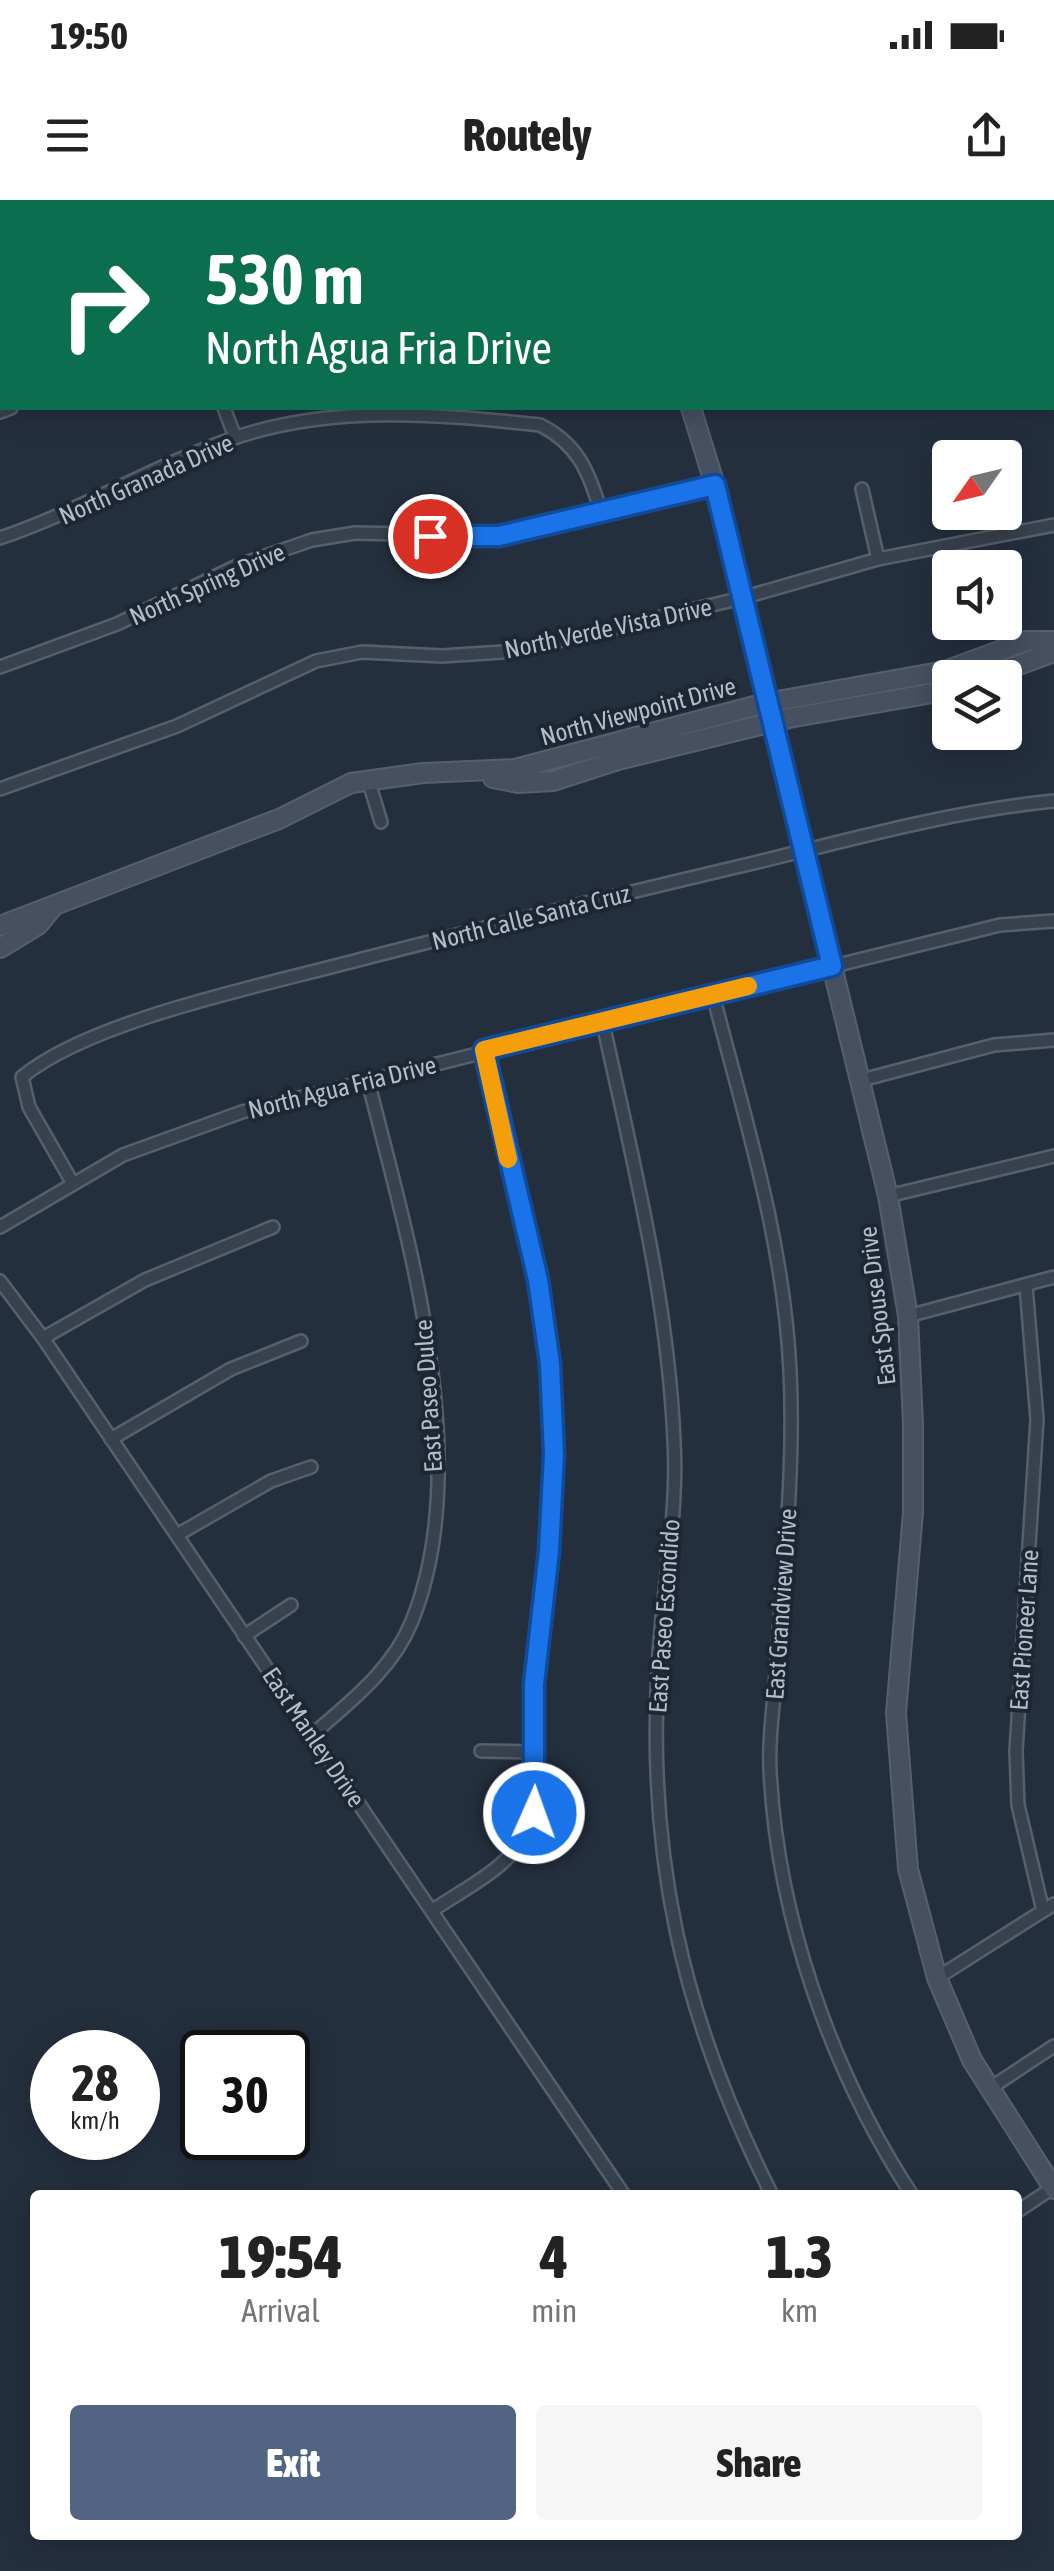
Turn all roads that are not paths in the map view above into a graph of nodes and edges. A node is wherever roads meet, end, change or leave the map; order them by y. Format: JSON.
{"nodes":[{"id":1,"x":225,"y":410,"type":"edge"},
{"id":2,"x":693,"y":410,"type":"edge"},
{"id":3,"x":235,"y":437,"type":"junction"},
{"id":4,"x":715,"y":485,"type":"junction"},
{"id":5,"x":862,"y":490,"type":"dead end"},
{"id":6,"x":602,"y":512,"type":"junction"},
{"id":7,"x":1054,"y":525,"type":"edge"},
{"id":8,"x":1006,"y":532,"type":"joint"},
{"id":9,"x":0,"y":538,"type":"edge"},
{"id":10,"x":878,"y":559,"type":"junction"},
{"id":11,"x":742,"y":598,"type":"junction"},
{"id":12,"x":1054,"y":641,"type":"edge"},
{"id":13,"x":1054,"y":652,"type":"edge"},
{"id":14,"x":1022,"y":664,"type":"edge"},
{"id":15,"x":0,"y":666,"type":"edge"},
{"id":16,"x":932,"y":693,"type":"edge"},
{"id":17,"x":766,"y":703,"type":"junction"},
{"id":18,"x":770,"y":722,"type":"junction"},
{"id":19,"x":468,"y":773,"type":"junction"},
{"id":20,"x":368,"y":780,"type":"junction"},
{"id":21,"x":0,"y":789,"type":"edge"},
{"id":22,"x":1054,"y":801,"type":"edge"},
{"id":23,"x":381,"y":822,"type":"dead end"},
{"id":24,"x":805,"y":850,"type":"junction"},
{"id":25,"x":52,"y":908,"type":"junction"},
{"id":26,"x":1054,"y":921,"type":"edge"},
{"id":27,"x":0,"y":926,"type":"edge"},
{"id":28,"x":0,"y":948,"type":"edge"},
{"id":29,"x":832,"y":966,"type":"junction"},
{"id":30,"x":713,"y":994,"type":"junction"},
{"id":31,"x":602,"y":1023,"type":"junction"},
{"id":32,"x":1054,"y":1040,"type":"edge"},
{"id":33,"x":484,"y":1050,"type":"junction"},
{"id":34,"x":368,"y":1081,"type":"junction"},
{"id":35,"x":858,"y":1082,"type":"junction"},
{"id":36,"x":1054,"y":1156,"type":"edge"},
{"id":37,"x":72,"y":1182,"type":"junction"},
{"id":38,"x":888,"y":1196,"type":"junction"},
{"id":39,"x":0,"y":1227,"type":"edge"},
{"id":40,"x":273,"y":1227,"type":"dead end"},
{"id":41,"x":1054,"y":1277,"type":"edge"},
{"id":42,"x":0,"y":1281,"type":"edge"},
{"id":43,"x":1026,"y":1286,"type":"junction"},
{"id":44,"x":908,"y":1316,"type":"junction"},
{"id":45,"x":43,"y":1338,"type":"junction"},
{"id":46,"x":300,"y":1340,"type":"dead end"},
{"id":47,"x":111,"y":1439,"type":"junction"},
{"id":48,"x":311,"y":1467,"type":"dead end"},
{"id":49,"x":177,"y":1536,"type":"junction"},
{"id":50,"x":291,"y":1605,"type":"dead end"},
{"id":51,"x":244,"y":1636,"type":"junction"},
{"id":52,"x":312,"y":1734,"type":"junction"},
{"id":53,"x":481,"y":1751,"type":"dead end"},
{"id":54,"x":536,"y":1752,"type":"junction"},
{"id":55,"x":1048,"y":1907,"type":"edge"},
{"id":56,"x":433,"y":1910,"type":"junction"},
{"id":57,"x":937,"y":1978,"type":"junction"},
{"id":58,"x":1054,"y":2046,"type":"edge"},
{"id":59,"x":989,"y":2089,"type":"junction"},
{"id":60,"x":1054,"y":2188,"type":"edge"},
{"id":61,"x":621,"y":2190,"type":"edge"},
{"id":62,"x":770,"y":2190,"type":"edge"},
{"id":63,"x":909,"y":2190,"type":"edge"},
{"id":64,"x":1022,"y":2208,"type":"edge"}],
"edges":[{"from":1,"to":3,"type":"street"},
{"from":2,"to":4,"type":"main road","name":"East Spouse Drive"},
{"from":3,"to":6,"type":"street","name":"North Granada Drive"},
{"from":3,"to":9,"type":"street","name":"North Granada Drive"},
{"from":4,"to":6,"type":"street","name":"North Spring Drive"},
{"from":4,"to":11,"type":"main road","name":"East Spouse Drive"},
{"from":5,"to":10,"type":"street"},
{"from":6,"to":15,"type":"street","name":"North Spring Drive"},
{"from":7,"to":8,"type":"street","name":"North Verde Vista Drive"},
{"from":8,"to":10,"type":"street","name":"North Verde Vista Drive"},
{"from":10,"to":11,"type":"street","name":"North Verde Vista Drive"},
{"from":11,"to":17,"type":"main road","name":"East Spouse Drive"},
{"from":11,"to":21,"type":"street","name":"North Verde Vista Drive"},
{"from":12,"to":17,"type":"main road","name":"North Viewpoint Drive"},
{"from":13,"to":14,"type":"main road"},
{"from":16,"to":18,"type":"main road","name":"North Viewpoint Drive"},
{"from":17,"to":18,"type":"main road","name":"East Spouse Drive"},
{"from":17,"to":19,"type":"main road","name":"North Viewpoint Drive"},
{"from":18,"to":19,"type":"main road","name":"North Viewpoint Drive"},
{"from":18,"to":24,"type":"main road","name":"East Spouse Drive"},
{"from":19,"to":20,"type":"main road","name":"North Viewpoint Drive"},
{"from":20,"to":23,"type":"street"},
{"from":20,"to":25,"type":"main road","name":"North Viewpoint Drive"},
{"from":22,"to":24,"type":"street","name":"North Calle Santa Cruz"},
{"from":24,"to":29,"type":"main road","name":"East Spouse Drive"},
{"from":24,"to":37,"type":"street","name":"North Calle Santa Cruz"},
{"from":25,"to":27,"type":"main road","name":"North Viewpoint Drive"},
{"from":25,"to":28,"type":"main road","name":"North Viewpoint Drive"},
{"from":26,"to":29,"type":"street","name":"North Agua Fria Drive"},
{"from":29,"to":30,"type":"street","name":"North Agua Fria Drive"},
{"from":29,"to":35,"type":"main road","name":"East Spouse Drive"},
{"from":30,"to":31,"type":"street","name":"North Agua Fria Drive"},
{"from":30,"to":63,"type":"street","name":"East Grandview Drive"},
{"from":31,"to":33,"type":"street","name":"North Agua Fria Drive"},
{"from":31,"to":62,"type":"street","name":"East Paseo Escondido"},
{"from":32,"to":35,"type":"street"},
{"from":33,"to":34,"type":"street","name":"North Agua Fria Drive"},
{"from":33,"to":54,"type":"street"},
{"from":34,"to":37,"type":"street","name":"North Agua Fria Drive"},
{"from":34,"to":52,"type":"street","name":"East Paseo Dulce"},
{"from":35,"to":38,"type":"main road","name":"East Spouse Drive"},
{"from":36,"to":38,"type":"street"},
{"from":37,"to":39,"type":"street","name":"North Agua Fria Drive"},
{"from":38,"to":44,"type":"main road","name":"East Spouse Drive"},
{"from":40,"to":45,"type":"street"},
{"from":41,"to":43,"type":"street"},
{"from":42,"to":45,"type":"street","name":"East Manley Drive"},
{"from":43,"to":44,"type":"street"},
{"from":43,"to":55,"type":"street","name":"East Pioneer Lane"},
{"from":44,"to":57,"type":"main road","name":"East Spouse Drive"},
{"from":45,"to":47,"type":"street","name":"East Manley Drive"},
{"from":46,"to":47,"type":"street"},
{"from":47,"to":49,"type":"street","name":"East Manley Drive"},
{"from":48,"to":49,"type":"street"},
{"from":49,"to":51,"type":"street","name":"East Manley Drive"},
{"from":50,"to":51,"type":"street"},
{"from":51,"to":52,"type":"street","name":"East Manley Drive"},
{"from":52,"to":56,"type":"street","name":"East Manley Drive"},
{"from":53,"to":54,"type":"street"},
{"from":54,"to":56,"type":"street"},
{"from":55,"to":57,"type":"street"},
{"from":56,"to":61,"type":"street","name":"East Manley Drive"},
{"from":57,"to":59,"type":"main road","name":"East Spouse Drive"},
{"from":58,"to":59,"type":"street"},
{"from":59,"to":60,"type":"main road","name":"East Spouse Drive"},
{"from":60,"to":64,"type":"street"}]}
